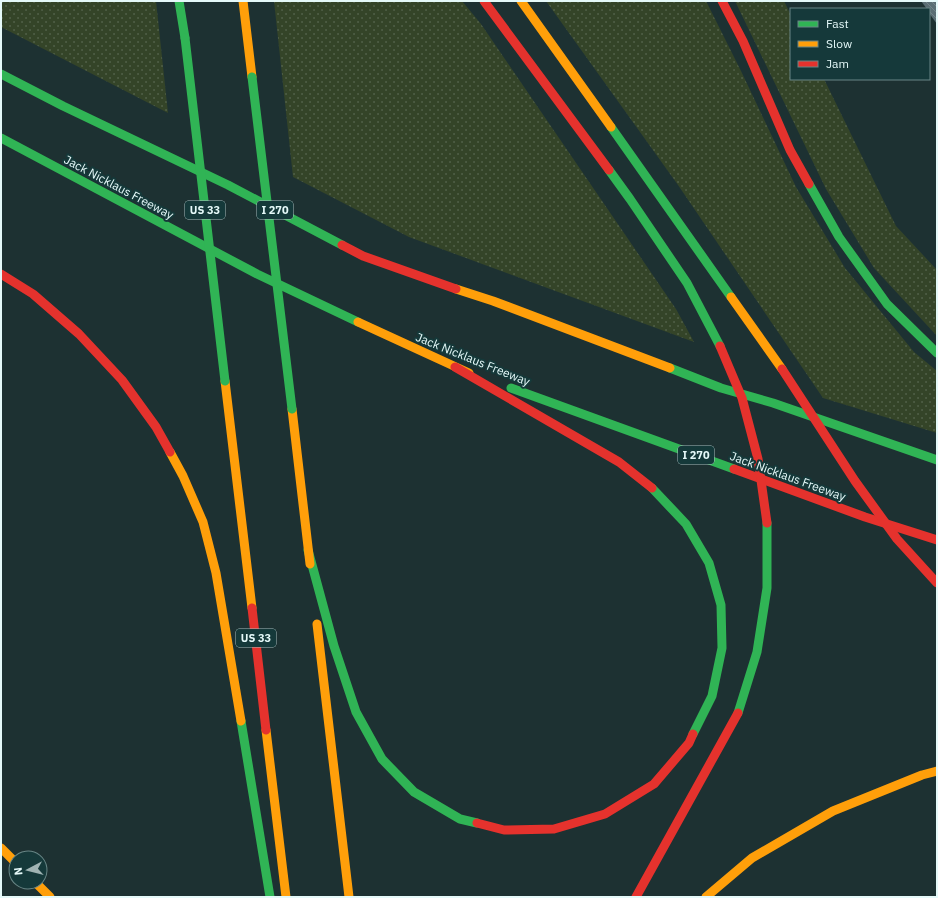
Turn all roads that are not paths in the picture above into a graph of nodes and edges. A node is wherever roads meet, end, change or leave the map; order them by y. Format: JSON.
{"nodes":[{"id":1,"x":180,"y":1,"type":"edge"},
{"id":2,"x":243,"y":1,"type":"edge"},
{"id":3,"x":484,"y":1,"type":"edge"},
{"id":4,"x":521,"y":1,"type":"edge"},
{"id":5,"x":722,"y":1,"type":"edge"},
{"id":6,"x":4,"y":71,"type":"edge"},
{"id":7,"x":1,"y":138,"type":"edge"},
{"id":8,"x":1,"y":274,"type":"edge"},
{"id":9,"x":937,"y":353,"type":"edge"},
{"id":10,"x":455,"y":368,"type":"junction"},
{"id":11,"x":937,"y":460,"type":"edge"},
{"id":12,"x":937,"y":540,"type":"edge"},
{"id":13,"x":308,"y":550,"type":"junction"},
{"id":14,"x":937,"y":583,"type":"edge"},
{"id":15,"x":937,"y":771,"type":"edge"},
{"id":16,"x":270,"y":897,"type":"edge"},
{"id":17,"x":286,"y":897,"type":"edge"},
{"id":18,"x":349,"y":897,"type":"edge"},
{"id":19,"x":636,"y":897,"type":"edge"},
{"id":20,"x":706,"y":897,"type":"edge"}],
"edges":[{"from":1,"to":17,"type":"highway","number":"US 33","bridge":true},
{"from":2,"to":13,"type":"highway","bridge":true},
{"from":3,"to":19,"type":"highway","bridge":true},
{"from":4,"to":14,"type":"highway","bridge":true},
{"from":5,"to":9,"type":"highway"},
{"from":6,"to":11,"type":"highway","number":"I 270"},
{"from":7,"to":10,"type":"highway","name":"Jack Nicklaus Freeway","number":"I 270"},
{"from":8,"to":16,"type":"highway"},
{"from":10,"to":12,"type":"highway","name":"Jack Nicklaus Freeway","number":"I 270"},
{"from":10,"to":13,"type":"highway"},
{"from":13,"to":18,"type":"highway"},
{"from":15,"to":20,"type":"highway"}]}
